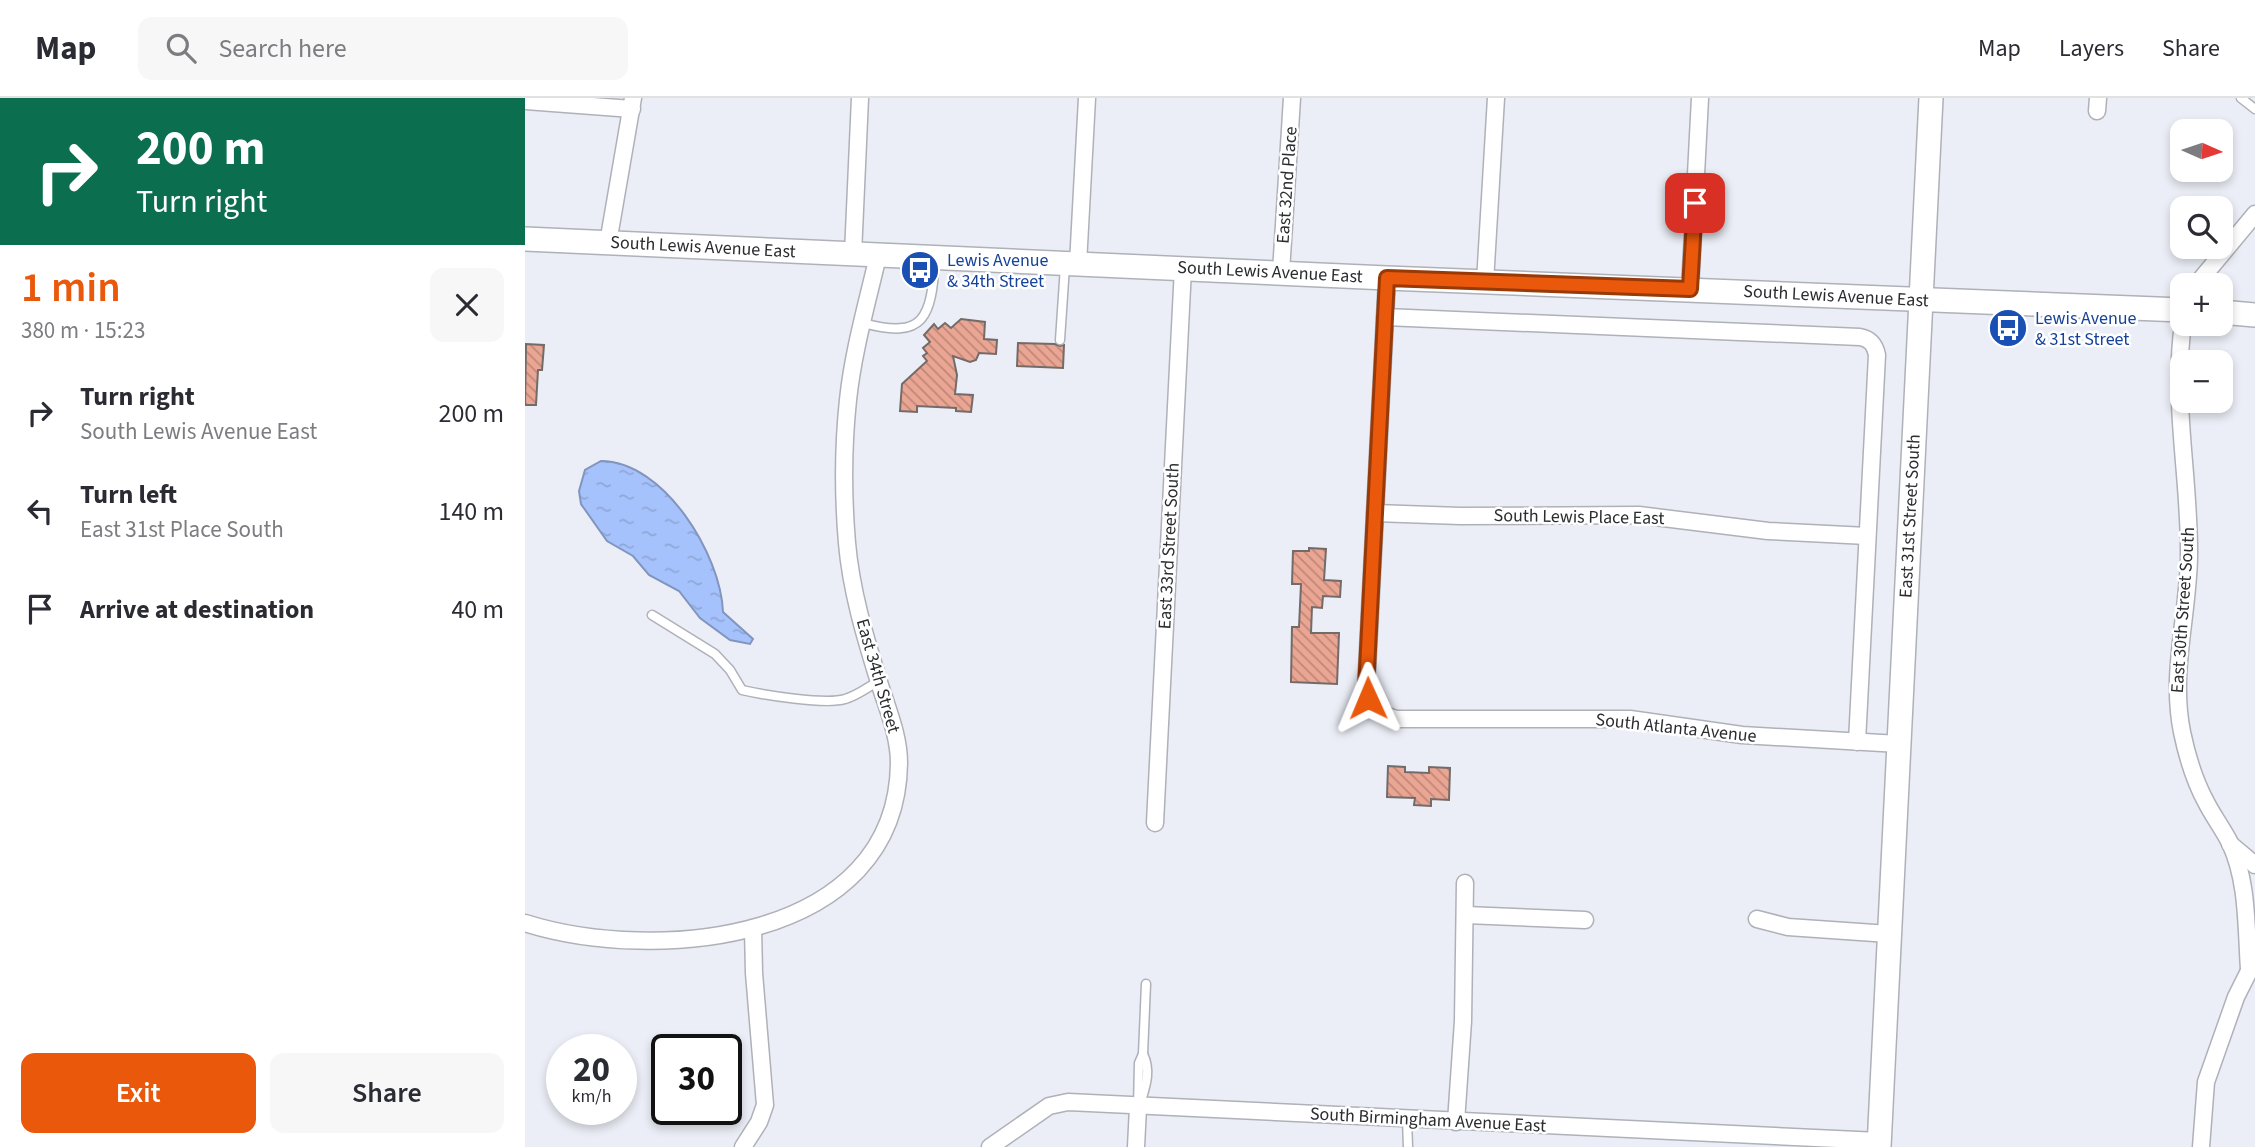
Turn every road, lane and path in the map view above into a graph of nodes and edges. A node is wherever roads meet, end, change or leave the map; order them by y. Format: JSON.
{"nodes":[{"id":1,"x":860,"y":98,"type":"edge"},
{"id":2,"x":1087,"y":98,"type":"edge"},
{"id":3,"x":1292,"y":98,"type":"edge"},
{"id":4,"x":1496,"y":98,"type":"edge"},
{"id":5,"x":1700,"y":98,"type":"edge"},
{"id":6,"x":1931,"y":98,"type":"edge"},
{"id":7,"x":2241,"y":98,"type":"edge"},
{"id":8,"x":525,"y":101,"type":"edge"},
{"id":9,"x":633,"y":104,"type":"edge"},
{"id":10,"x":2255,"y":109,"type":"edge"},
{"id":11,"x":2255,"y":214,"type":"edge"},
{"id":12,"x":525,"y":239,"type":"edge"},
{"id":13,"x":608,"y":243,"type":"junction"},
{"id":14,"x":853,"y":254,"type":"junction"},
{"id":15,"x":878,"y":256,"type":"junction"},
{"id":16,"x":936,"y":258,"type":"junction"},
{"id":17,"x":1072,"y":264,"type":"junction"},
{"id":18,"x":1183,"y":268,"type":"junction"},
{"id":19,"x":1282,"y":272,"type":"junction"},
{"id":20,"x":2206,"y":273,"type":"edge"},
{"id":21,"x":1387,"y":278,"type":"junction"},
{"id":22,"x":1485,"y":282,"type":"junction"},
{"id":23,"x":1690,"y":289,"type":"junction"},
{"id":24,"x":1921,"y":300,"type":"junction"},
{"id":25,"x":2170,"y":310,"type":"edge"},
{"id":26,"x":2233,"y":313,"type":"edge"},
{"id":27,"x":2255,"y":315,"type":"edge"},
{"id":28,"x":1385,"y":317,"type":"junction"},
{"id":29,"x":863,"y":323,"type":"junction"},
{"id":30,"x":2182,"y":336,"type":"edge"},
{"id":31,"x":1060,"y":340,"type":"dead end"},
{"id":32,"x":1375,"y":513,"type":"junction"},
{"id":33,"x":1867,"y":536,"type":"junction"},
{"id":34,"x":652,"y":615,"type":"dead end"},
{"id":35,"x":879,"y":681,"type":"junction"},
{"id":36,"x":1857,"y":742,"type":"junction"},
{"id":37,"x":1899,"y":744,"type":"junction"},
{"id":38,"x":1155,"y":823,"type":"dead end"},
{"id":39,"x":2230,"y":844,"type":"junction"},
{"id":40,"x":2255,"y":865,"type":"edge"},
{"id":41,"x":1465,"y":883,"type":"dead end"},
{"id":42,"x":1466,"y":915,"type":"junction"},
{"id":43,"x":1757,"y":919,"type":"dead end"},
{"id":44,"x":1585,"y":920,"type":"dead end"},
{"id":45,"x":525,"y":923,"type":"edge"},
{"id":46,"x":753,"y":928,"type":"junction"},
{"id":47,"x":1889,"y":934,"type":"junction"},
{"id":48,"x":2252,"y":964,"type":"edge"},
{"id":49,"x":1146,"y":984,"type":"dead end"},
{"id":50,"x":1138,"y":1107,"type":"junction"},
{"id":51,"x":1407,"y":1119,"type":"junction"},
{"id":52,"x":1456,"y":1122,"type":"junction"},
{"id":53,"x":1879,"y":1144,"type":"edge"},
{"id":54,"x":743,"y":1147,"type":"edge"},
{"id":55,"x":990,"y":1147,"type":"edge"},
{"id":56,"x":1136,"y":1147,"type":"edge"},
{"id":57,"x":1408,"y":1147,"type":"edge"},
{"id":58,"x":2201,"y":1147,"type":"edge"}],
"edges":[{"from":1,"to":14,"type":"street"},
{"from":2,"to":17,"type":"street"},
{"from":3,"to":19,"type":"street","name":"East 32nd Place"},
{"from":4,"to":22,"type":"street"},
{"from":5,"to":23,"type":"street"},
{"from":6,"to":24,"type":"main road","name":"East 31st Street South"},
{"from":7,"to":10,"type":"lane"},
{"from":8,"to":9,"type":"street"},
{"from":9,"to":13,"type":"street"},
{"from":11,"to":20,"type":"street"},
{"from":12,"to":13,"type":"main road","name":"South Lewis Avenue East"},
{"from":13,"to":14,"type":"main road","name":"South Lewis Avenue East"},
{"from":14,"to":15,"type":"main road","name":"South Lewis Avenue East"},
{"from":15,"to":16,"type":"main road","name":"South Lewis Avenue East"},
{"from":15,"to":29,"type":"street","name":"East 34th Street"},
{"from":16,"to":17,"type":"main road","name":"South Lewis Avenue East"},
{"from":16,"to":29,"type":"lane"},
{"from":17,"to":18,"type":"main road","name":"South Lewis Avenue East"},
{"from":17,"to":31,"type":"lane"},
{"from":18,"to":19,"type":"main road","name":"South Lewis Avenue East"},
{"from":18,"to":38,"type":"street","name":"East 33rd Street South"},
{"from":19,"to":21,"type":"main road","name":"South Lewis Avenue East"},
{"from":21,"to":22,"type":"main road","name":"South Lewis Avenue East"},
{"from":21,"to":28,"type":"street"},
{"from":22,"to":23,"type":"main road","name":"South Lewis Avenue East"},
{"from":23,"to":24,"type":"main road","name":"South Lewis Avenue East"},
{"from":24,"to":25,"type":"main road","name":"South Lewis Avenue East"},
{"from":24,"to":37,"type":"main road","name":"East 31st Street South"},
{"from":26,"to":27,"type":"main road"},
{"from":28,"to":32,"type":"street"},
{"from":28,"to":33,"type":"street"},
{"from":29,"to":35,"type":"street","name":"East 34th Street"},
{"from":30,"to":39,"type":"street","name":"East 30th Street South"},
{"from":32,"to":33,"type":"street","name":"South Lewis Place East"},
{"from":32,"to":36,"type":"street","name":"South Atlanta Avenue"},
{"from":33,"to":36,"type":"street"},
{"from":34,"to":35,"type":"lane"},
{"from":35,"to":46,"type":"street","name":"East 34th Street"},
{"from":36,"to":37,"type":"street","name":"South Atlanta Avenue"},
{"from":37,"to":47,"type":"main road","name":"East 31st Street South"},
{"from":39,"to":40,"type":"street","name":"East 30th Street South"},
{"from":39,"to":48,"type":"street","name":"East 30th Street South"},
{"from":41,"to":42,"type":"street"},
{"from":42,"to":44,"type":"street"},
{"from":42,"to":52,"type":"street"},
{"from":43,"to":47,"type":"street"},
{"from":45,"to":46,"type":"street","name":"East 34th Street"},
{"from":46,"to":54,"type":"street"},
{"from":47,"to":53,"type":"main road","name":"East 31st Street South"},
{"from":48,"to":58,"type":"street","name":"East 30th Street South"},
{"from":49,"to":50,"type":"lane"},
{"from":50,"to":51,"type":"street","name":"South Birmingham Avenue East"},
{"from":50,"to":55,"type":"street","name":"South Birmingham Avenue East"},
{"from":50,"to":56,"type":"street"},
{"from":51,"to":52,"type":"street","name":"South Birmingham Avenue East"},
{"from":51,"to":57,"type":"lane"},
{"from":52,"to":53,"type":"street","name":"South Birmingham Avenue East"}]}
